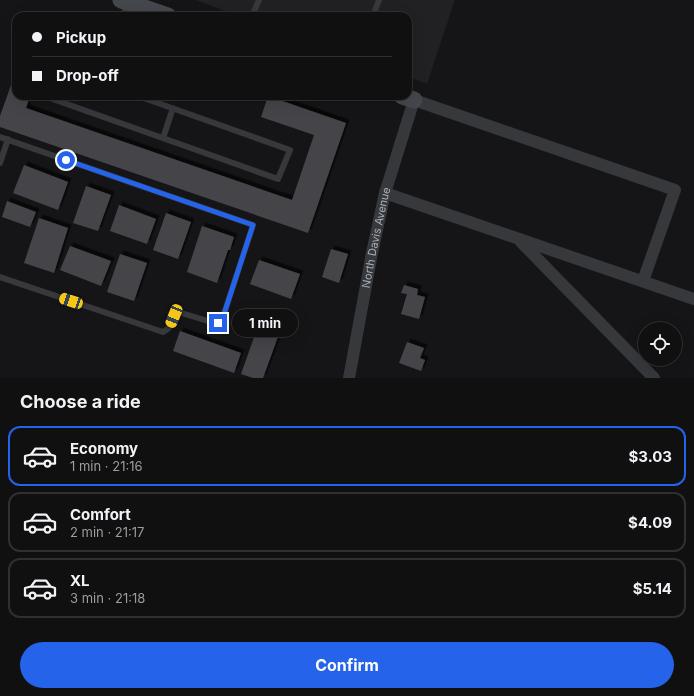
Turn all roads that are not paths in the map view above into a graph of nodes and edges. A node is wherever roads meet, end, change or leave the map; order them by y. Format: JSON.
{"nodes":[{"id":1,"x":259,"y":0,"type":"edge"},
{"id":2,"x":379,"y":0,"type":"edge"},
{"id":3,"x":129,"y":7,"type":"edge"},
{"id":4,"x":151,"y":12,"type":"edge"},
{"id":5,"x":254,"y":12,"type":"edge"},
{"id":6,"x":374,"y":12,"type":"edge"},
{"id":7,"x":412,"y":99,"type":"edge"},
{"id":8,"x":55,"y":100,"type":"edge"},
{"id":9,"x":150,"y":100,"type":"edge"},
{"id":10,"x":408,"y":100,"type":"edge"},
{"id":11,"x":173,"y":108,"type":"junction"},
{"id":12,"x":0,"y":137,"type":"edge"},
{"id":13,"x":163,"y":138,"type":"junction"},
{"id":14,"x":8,"y":139,"type":"junction"},
{"id":15,"x":0,"y":163,"type":"edge"},
{"id":16,"x":385,"y":193,"type":"junction"},
{"id":17,"x":519,"y":240,"type":"junction"},
{"id":18,"x":0,"y":277,"type":"edge"},
{"id":19,"x":643,"y":281,"type":"junction"},
{"id":20,"x":694,"y":299,"type":"edge"},
{"id":21,"x":349,"y":378,"type":"edge"},
{"id":22,"x":654,"y":378,"type":"edge"}],
"edges":[{"from":1,"to":5,"type":"lane"},
{"from":2,"to":6,"type":"lane"},
{"from":3,"to":4,"type":"street"},
{"from":7,"to":19,"type":"street"},
{"from":8,"to":13,"type":"lane"},
{"from":9,"to":11,"type":"lane"},
{"from":10,"to":16,"type":"street","name":"North Davis Avenue"},
{"from":11,"to":13,"type":"lane"},
{"from":11,"to":13,"type":"lane"},
{"from":12,"to":14,"type":"lane"},
{"from":14,"to":15,"type":"lane"},
{"from":14,"to":18,"type":"lane"},
{"from":16,"to":17,"type":"street"},
{"from":16,"to":21,"type":"street","name":"North Davis Avenue"},
{"from":17,"to":19,"type":"street"},
{"from":17,"to":22,"type":"street"},
{"from":19,"to":20,"type":"street"}]}
